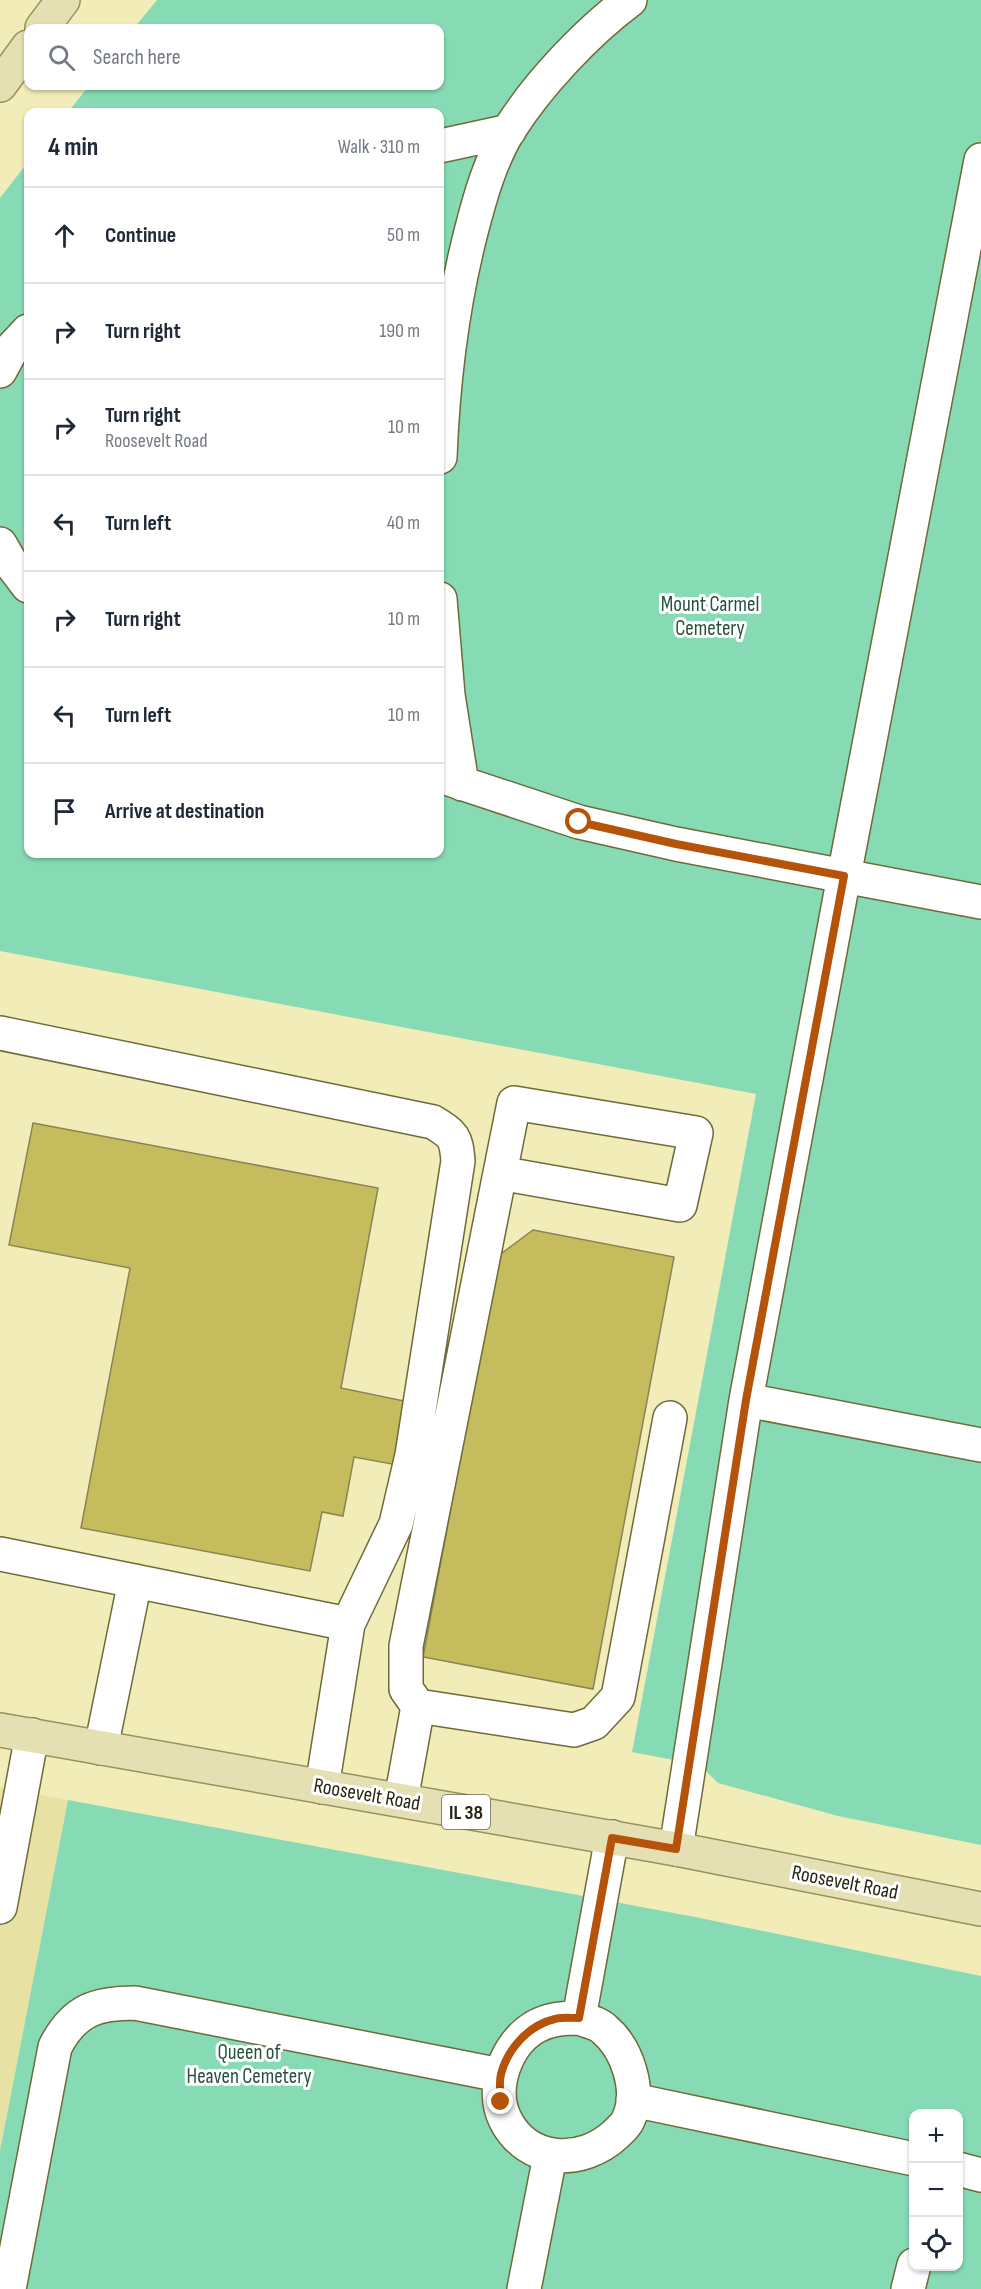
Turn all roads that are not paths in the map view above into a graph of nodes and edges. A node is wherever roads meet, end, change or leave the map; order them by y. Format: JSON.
{"nodes":[{"id":1,"x":63,"y":0,"type":"edge"},
{"id":2,"x":630,"y":0,"type":"edge"},
{"id":3,"x":45,"y":24,"type":"edge"},
{"id":4,"x":24,"y":52,"type":"edge"},
{"id":5,"x":0,"y":85,"type":"edge"},
{"id":6,"x":509,"y":130,"type":"junction"},
{"id":7,"x":444,"y":145,"type":"edge"},
{"id":8,"x":981,"y":160,"type":"edge"},
{"id":9,"x":24,"y":335,"type":"edge"},
{"id":10,"x":0,"y":371,"type":"edge"},
{"id":11,"x":444,"y":381,"type":"edge"},
{"id":12,"x":0,"y":544,"type":"edge"},
{"id":13,"x":24,"y":581,"type":"edge"},
{"id":14,"x":444,"y":647,"type":"edge"},
{"id":15,"x":451,"y":780,"type":"edge"},
{"id":16,"x":844,"y":876,"type":"junction"},
{"id":17,"x":981,"y":902,"type":"edge"},
{"id":18,"x":2,"y":1042,"type":"edge"},
{"id":19,"x":500,"y":1173,"type":"junction"},
{"id":20,"x":746,"y":1400,"type":"junction"},
{"id":21,"x":670,"y":1419,"type":"dead end"},
{"id":22,"x":981,"y":1445,"type":"edge"},
{"id":23,"x":0,"y":1554,"type":"edge"},
{"id":24,"x":135,"y":1581,"type":"junction"},
{"id":25,"x":348,"y":1624,"type":"junction"},
{"id":26,"x":418,"y":1706,"type":"junction"},
{"id":27,"x":0,"y":1730,"type":"edge"},
{"id":28,"x":32,"y":1735,"type":"junction"},
{"id":29,"x":101,"y":1748,"type":"junction"},
{"id":30,"x":322,"y":1787,"type":"junction"},
{"id":31,"x":401,"y":1800,"type":"junction"},
{"id":32,"x":612,"y":1838,"type":"junction"},
{"id":33,"x":676,"y":1849,"type":"junction"},
{"id":34,"x":0,"y":1907,"type":"edge"},
{"id":35,"x":981,"y":1910,"type":"edge"},
{"id":36,"x":579,"y":2018,"type":"junction"},
{"id":37,"x":500,"y":2075,"type":"junction"},
{"id":38,"x":633,"y":2100,"type":"junction"},
{"id":39,"x":550,"y":2156,"type":"junction"},
{"id":40,"x":909,"y":2158,"type":"edge"},
{"id":41,"x":963,"y":2170,"type":"edge"},
{"id":42,"x":981,"y":2175,"type":"edge"},
{"id":43,"x":912,"y":2271,"type":"edge"},
{"id":44,"x":9,"y":2289,"type":"edge"},
{"id":45,"x":524,"y":2289,"type":"edge"},
{"id":46,"x":908,"y":2289,"type":"edge"}],
"edges":[{"from":1,"to":3,"type":"main road"},
{"from":2,"to":6,"type":"lane"},
{"from":4,"to":5,"type":"main road"},
{"from":6,"to":7,"type":"lane"},
{"from":6,"to":11,"type":"lane"},
{"from":8,"to":16,"type":"lane"},
{"from":9,"to":10,"type":"lane"},
{"from":12,"to":13,"type":"lane"},
{"from":14,"to":15,"type":"lane"},
{"from":15,"to":16,"type":"lane"},
{"from":16,"to":17,"type":"lane"},
{"from":16,"to":20,"type":"lane"},
{"from":18,"to":25,"type":"lane"},
{"from":19,"to":19,"type":"lane"},
{"from":19,"to":26,"type":"lane"},
{"from":20,"to":22,"type":"lane"},
{"from":20,"to":33,"type":"lane"},
{"from":21,"to":26,"type":"lane"},
{"from":23,"to":24,"type":"lane"},
{"from":24,"to":25,"type":"lane"},
{"from":24,"to":29,"type":"lane"},
{"from":25,"to":30,"type":"lane"},
{"from":26,"to":31,"type":"lane"},
{"from":27,"to":28,"type":"main road","name":"Roosevelt Road","number":"IL 38"},
{"from":28,"to":29,"type":"main road","name":"Roosevelt Road","number":"IL 38"},
{"from":28,"to":34,"type":"lane"},
{"from":29,"to":30,"type":"main road","name":"Roosevelt Road","number":"IL 38"},
{"from":30,"to":31,"type":"main road","name":"Roosevelt Road","number":"IL 38"},
{"from":31,"to":32,"type":"main road","name":"Roosevelt Road","number":"IL 38"},
{"from":32,"to":33,"type":"main road","name":"Roosevelt Road","number":"IL 38"},
{"from":32,"to":36,"type":"lane"},
{"from":33,"to":35,"type":"main road","name":"Roosevelt Road","number":"IL 38"},
{"from":36,"to":37,"type":"lane"},
{"from":36,"to":38,"type":"lane"},
{"from":37,"to":39,"type":"lane"},
{"from":37,"to":44,"type":"lane"},
{"from":38,"to":39,"type":"lane"},
{"from":38,"to":40,"type":"lane"},
{"from":39,"to":45,"type":"lane"},
{"from":41,"to":42,"type":"lane"},
{"from":43,"to":46,"type":"lane"}]}
